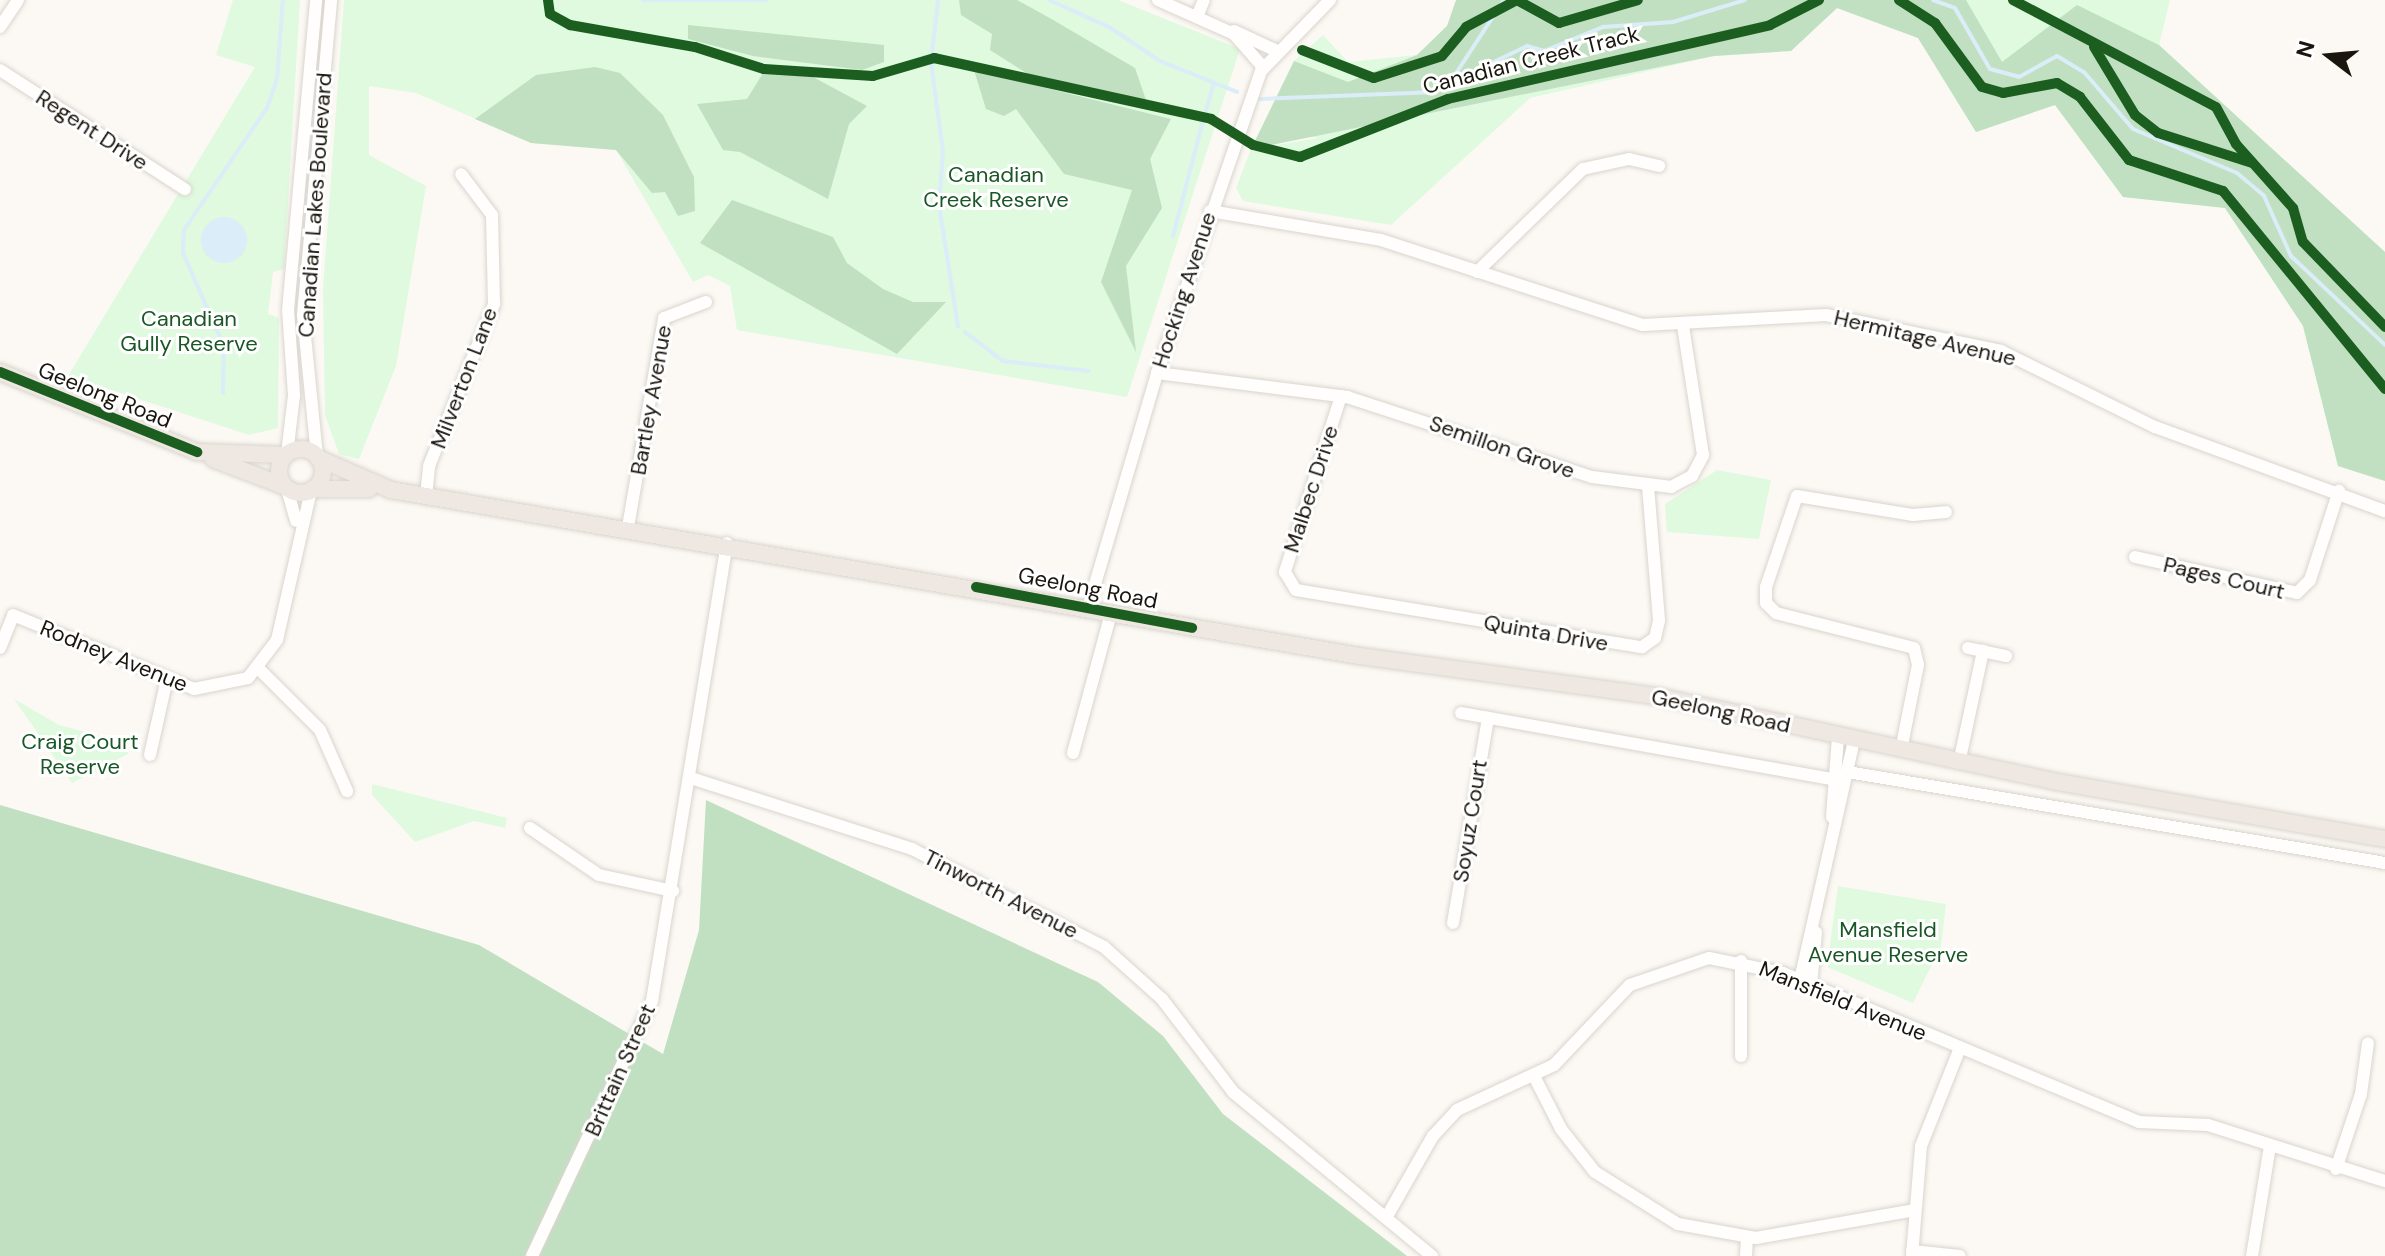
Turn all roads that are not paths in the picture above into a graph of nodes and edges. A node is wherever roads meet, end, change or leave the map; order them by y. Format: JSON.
{"nodes":[{"id":1,"x":18,"y":0,"type":"edge"},
{"id":2,"x":316,"y":0,"type":"edge"},
{"id":3,"x":331,"y":0,"type":"edge"},
{"id":4,"x":1158,"y":0,"type":"edge"},
{"id":5,"x":1204,"y":0,"type":"edge"},
{"id":6,"x":1330,"y":0,"type":"edge"},
{"id":7,"x":1197,"y":17,"type":"junction"},
{"id":8,"x":0,"y":27,"type":"edge"},
{"id":9,"x":1223,"y":28,"type":"junction"},
{"id":10,"x":1275,"y":50,"type":"junction"},
{"id":11,"x":1262,"y":66,"type":"junction"},
{"id":12,"x":0,"y":70,"type":"edge"},
{"id":13,"x":1659,"y":166,"type":"dead end"},
{"id":14,"x":461,"y":174,"type":"dead end"},
{"id":15,"x":185,"y":189,"type":"dead end"},
{"id":16,"x":1210,"y":211,"type":"junction"},
{"id":17,"x":1477,"y":272,"type":"junction"},
{"id":18,"x":706,"y":302,"type":"dead end"},
{"id":19,"x":1683,"y":326,"type":"junction"},
{"id":20,"x":0,"y":372,"type":"edge"},
{"id":21,"x":1157,"y":373,"type":"junction"},
{"id":22,"x":1341,"y":396,"type":"junction"},
{"id":23,"x":197,"y":452,"type":"junction"},
{"id":24,"x":286,"y":454,"type":"junction"},
{"id":25,"x":317,"y":457,"type":"junction"},
{"id":26,"x":1648,"y":487,"type":"junction"},
{"id":27,"x":286,"y":488,"type":"junction"},
{"id":28,"x":312,"y":490,"type":"junction"},
{"id":29,"x":391,"y":490,"type":"junction"},
{"id":30,"x":2339,"y":491,"type":"junction"},
{"id":31,"x":426,"y":496,"type":"junction"},
{"id":32,"x":2385,"y":511,"type":"edge"},
{"id":33,"x":1946,"y":512,"type":"dead end"},
{"id":34,"x":628,"y":527,"type":"junction"},
{"id":35,"x":297,"y":532,"type":"junction"},
{"id":36,"x":727,"y":543,"type":"junction"},
{"id":37,"x":2135,"y":557,"type":"dead end"},
{"id":38,"x":1287,"y":583,"type":"joint"},
{"id":39,"x":1088,"y":608,"type":"junction"},
{"id":40,"x":1111,"y":613,"type":"junction"},
{"id":41,"x":0,"y":648,"type":"edge"},
{"id":42,"x":1968,"y":648,"type":"dead end"},
{"id":43,"x":1983,"y":651,"type":"junction"},
{"id":44,"x":2006,"y":656,"type":"dead end"},
{"id":45,"x":259,"y":669,"type":"junction"},
{"id":46,"x":167,"y":679,"type":"junction"},
{"id":47,"x":1461,"y":713,"type":"dead end"},
{"id":48,"x":1488,"y":718,"type":"junction"},
{"id":49,"x":1846,"y":738,"type":"junction"},
{"id":50,"x":1901,"y":750,"type":"junction"},
{"id":51,"x":1073,"y":753,"type":"dead end"},
{"id":52,"x":150,"y":755,"type":"dead end"},
{"id":53,"x":1959,"y":763,"type":"junction"},
{"id":54,"x":1847,"y":774,"type":"junction"},
{"id":55,"x":1831,"y":776,"type":"junction"},
{"id":56,"x":691,"y":778,"type":"junction"},
{"id":57,"x":347,"y":791,"type":"dead end"},
{"id":58,"x":1833,"y":824,"type":"junction"},
{"id":59,"x":530,"y":828,"type":"dead end"},
{"id":60,"x":2385,"y":839,"type":"edge"},
{"id":61,"x":2385,"y":863,"type":"edge"},
{"id":62,"x":673,"y":891,"type":"junction"},
{"id":63,"x":1453,"y":923,"type":"dead end"},
{"id":64,"x":1741,"y":961,"type":"junction"},
{"id":65,"x":1806,"y":982,"type":"junction"},
{"id":66,"x":2368,"y":1043,"type":"dead end"},
{"id":67,"x":1960,"y":1048,"type":"junction"},
{"id":68,"x":1741,"y":1056,"type":"dead end"},
{"id":69,"x":1534,"y":1076,"type":"junction"},
{"id":70,"x":2270,"y":1146,"type":"junction"},
{"id":71,"x":2336,"y":1169,"type":"junction"},
{"id":72,"x":2385,"y":1181,"type":"edge"},
{"id":73,"x":1914,"y":1210,"type":"junction"},
{"id":74,"x":1386,"y":1218,"type":"junction"},
{"id":75,"x":1747,"y":1237,"type":"junction"},
{"id":76,"x":1912,"y":1254,"type":"edge"},
{"id":77,"x":532,"y":1256,"type":"edge"},
{"id":78,"x":1432,"y":1256,"type":"edge"},
{"id":79,"x":1746,"y":1256,"type":"edge"},
{"id":80,"x":1960,"y":1256,"type":"edge"},
{"id":81,"x":2252,"y":1256,"type":"edge"}],
"edges":[{"from":1,"to":8,"type":"street"},
{"from":2,"to":24,"type":"street","name":"Canadian Lakes Boulevard"},
{"from":3,"to":25,"type":"street","name":"Canadian Lakes Boulevard"},
{"from":4,"to":7,"type":"street"},
{"from":5,"to":7,"type":"street"},
{"from":6,"to":10,"type":"street","name":"Hocking Avenue"},
{"from":7,"to":9,"type":"street"},
{"from":9,"to":10,"type":"street"},
{"from":9,"to":11,"type":"street"},
{"from":10,"to":11,"type":"street","name":"Hocking Avenue"},
{"from":11,"to":16,"type":"street","name":"Hocking Avenue"},
{"from":12,"to":15,"type":"street","name":"Regent Drive"},
{"from":13,"to":17,"type":"street"},
{"from":14,"to":31,"type":"street","name":"Milverton Lane"},
{"from":16,"to":17,"type":"street","name":"Hermitage Avenue"},
{"from":16,"to":21,"type":"street","name":"Hocking Avenue"},
{"from":17,"to":19,"type":"street","name":"Hermitage Avenue"},
{"from":18,"to":34,"type":"street","name":"Bartley Avenue"},
{"from":19,"to":26,"type":"street","name":"Semillon Grove"},
{"from":19,"to":30,"type":"street","name":"Hermitage Avenue"},
{"from":20,"to":23,"type":"main road","name":"Geelong Road"},
{"from":21,"to":22,"type":"street","name":"Semillon Grove"},
{"from":21,"to":39,"type":"street","name":"Hocking Avenue"},
{"from":22,"to":26,"type":"street","name":"Semillon Grove"},
{"from":22,"to":38,"type":"street","name":"Malbec Drive"},
{"from":23,"to":24,"type":"main road","name":"Geelong Road"},
{"from":23,"to":27,"type":"main road","name":"Geelong Road"},
{"from":24,"to":25,"type":"main road"},
{"from":24,"to":27,"type":"main road"},
{"from":25,"to":28,"type":"main road"},
{"from":25,"to":29,"type":"main road","name":"Geelong Road"},
{"from":26,"to":38,"type":"street","name":"Quinta Drive"},
{"from":27,"to":28,"type":"main road"},
{"from":27,"to":35,"type":"street"},
{"from":28,"to":29,"type":"main road","name":"Geelong Road"},
{"from":28,"to":35,"type":"street"},
{"from":29,"to":31,"type":"main road","name":"Geelong Road"},
{"from":30,"to":32,"type":"street","name":"Hermitage Avenue"},
{"from":30,"to":37,"type":"street","name":"Pages Court"},
{"from":31,"to":34,"type":"main road","name":"Geelong Road"},
{"from":33,"to":50,"type":"street"},
{"from":34,"to":36,"type":"main road","name":"Geelong Road"},
{"from":35,"to":45,"type":"street"},
{"from":36,"to":39,"type":"main road","name":"Geelong Road"},
{"from":36,"to":56,"type":"street"},
{"from":39,"to":40,"type":"main road","name":"Geelong Road"},
{"from":40,"to":49,"type":"main road","name":"Geelong Road"},
{"from":40,"to":51,"type":"street"},
{"from":41,"to":46,"type":"street","name":"Rodney Avenue"},
{"from":42,"to":43,"type":"street"},
{"from":43,"to":44,"type":"street"},
{"from":43,"to":53,"type":"street"},
{"from":45,"to":46,"type":"street","name":"Rodney Avenue"},
{"from":45,"to":57,"type":"street"},
{"from":46,"to":52,"type":"street"},
{"from":47,"to":48,"type":"street","name":"Geelong Road"},
{"from":48,"to":55,"type":"street","name":"Geelong Road"},
{"from":48,"to":63,"type":"street","name":"Soyuz Court"},
{"from":49,"to":50,"type":"main road","name":"Geelong Road"},
{"from":49,"to":54,"type":"street"},
{"from":49,"to":55,"type":"street"},
{"from":50,"to":53,"type":"main road","name":"Geelong Road"},
{"from":53,"to":60,"type":"main road","name":"Geelong Road"},
{"from":54,"to":55,"type":"street","name":"Geelong Road"},
{"from":54,"to":58,"type":"street"},
{"from":54,"to":61,"type":"street","name":"Geelong Road"},
{"from":55,"to":58,"type":"street"},
{"from":56,"to":62,"type":"street","name":"Brittain Street"},
{"from":56,"to":74,"type":"street","name":"Tinworth Avenue"},
{"from":58,"to":65,"type":"street"},
{"from":59,"to":62,"type":"street"},
{"from":62,"to":77,"type":"street","name":"Brittain Street"},
{"from":64,"to":65,"type":"street","name":"Mansfield Avenue"},
{"from":64,"to":68,"type":"street"},
{"from":64,"to":69,"type":"street","name":"Mansfield Avenue"},
{"from":65,"to":67,"type":"street","name":"Mansfield Avenue"},
{"from":66,"to":71,"type":"street"},
{"from":67,"to":70,"type":"street","name":"Mansfield Avenue"},
{"from":67,"to":73,"type":"street"},
{"from":69,"to":74,"type":"street","name":"Mansfield Avenue"},
{"from":69,"to":75,"type":"street"},
{"from":70,"to":71,"type":"street","name":"Mansfield Avenue"},
{"from":70,"to":81,"type":"street"},
{"from":71,"to":72,"type":"street","name":"Mansfield Avenue"},
{"from":73,"to":75,"type":"street"},
{"from":73,"to":76,"type":"street"},
{"from":74,"to":78,"type":"street","name":"Tinworth Avenue"},
{"from":75,"to":79,"type":"street"},
{"from":76,"to":80,"type":"street"}]}
